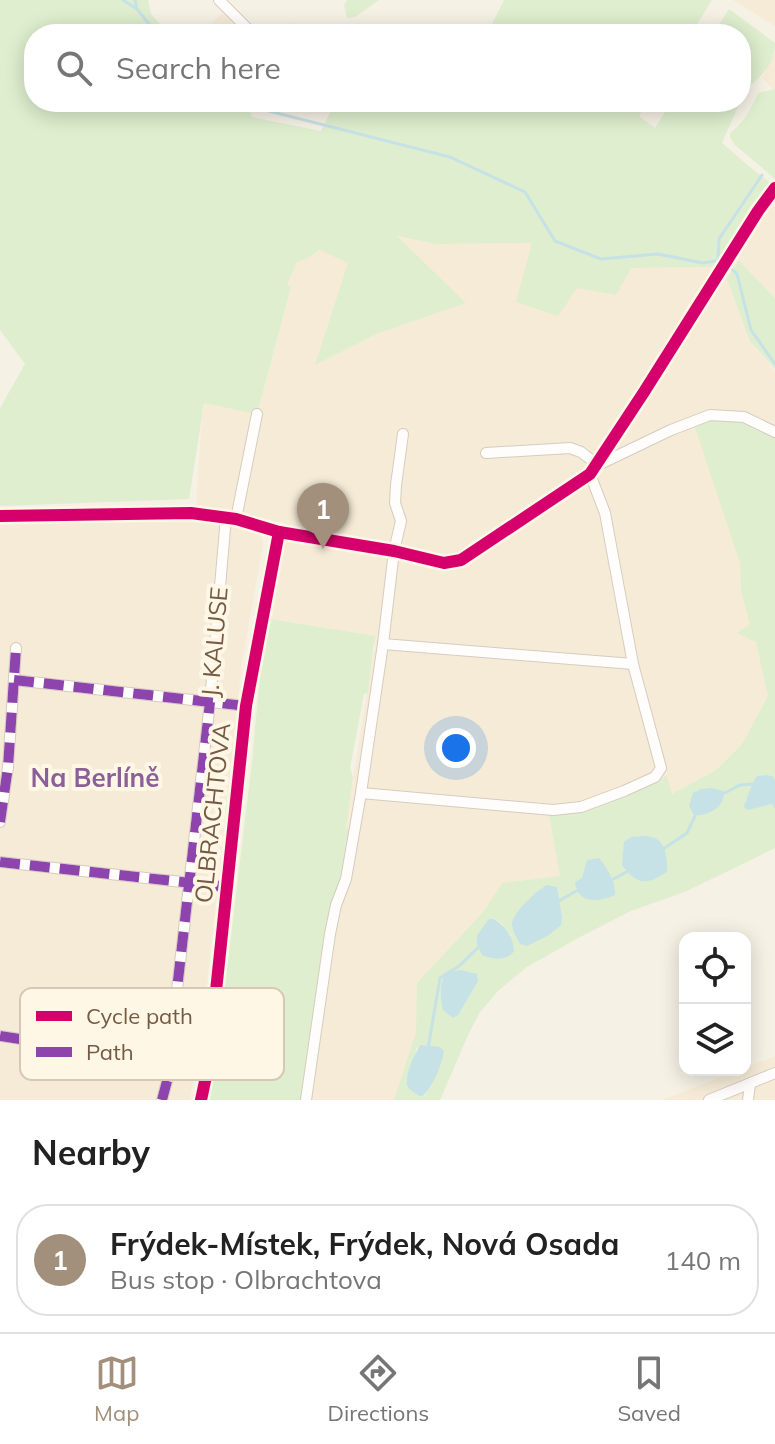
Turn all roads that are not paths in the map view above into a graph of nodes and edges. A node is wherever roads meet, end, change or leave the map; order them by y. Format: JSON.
{"nodes":[{"id":1,"x":219,"y":0,"type":"edge"},
{"id":2,"x":243,"y":24,"type":"edge"},
{"id":3,"x":775,"y":188,"type":"edge"},
{"id":4,"x":257,"y":414,"type":"dead end"},
{"id":5,"x":775,"y":432,"type":"edge"},
{"id":6,"x":403,"y":434,"type":"dead end"},
{"id":7,"x":486,"y":453,"type":"dead end"},
{"id":8,"x":594,"y":469,"type":"junction"},
{"id":9,"x":0,"y":516,"type":"edge"},
{"id":10,"x":231,"y":518,"type":"junction"},
{"id":11,"x":279,"y":532,"type":"junction"},
{"id":12,"x":394,"y":551,"type":"junction"},
{"id":13,"x":383,"y":644,"type":"junction"},
{"id":14,"x":16,"y":648,"type":"dead end"},
{"id":15,"x":633,"y":664,"type":"junction"},
{"id":16,"x":14,"y":680,"type":"junction"},
{"id":17,"x":210,"y":702,"type":"junction"},
{"id":18,"x":246,"y":706,"type":"junction"},
{"id":19,"x":361,"y":793,"type":"junction"},
{"id":20,"x":0,"y":822,"type":"edge"},
{"id":21,"x":0,"y":862,"type":"edge"},
{"id":22,"x":190,"y":883,"type":"junction"},
{"id":23,"x":228,"y":887,"type":"junction"},
{"id":24,"x":177,"y":988,"type":"edge"},
{"id":25,"x":217,"y":988,"type":"edge"},
{"id":26,"x":0,"y":1036,"type":"edge"},
{"id":27,"x":20,"y":1039,"type":"edge"},
{"id":28,"x":775,"y":1073,"type":"edge"},
{"id":29,"x":167,"y":1080,"type":"edge"},
{"id":30,"x":205,"y":1080,"type":"edge"},
{"id":31,"x":750,"y":1084,"type":"junction"},
{"id":32,"x":162,"y":1100,"type":"edge"},
{"id":33,"x":201,"y":1100,"type":"edge"},
{"id":34,"x":306,"y":1100,"type":"edge"},
{"id":35,"x":709,"y":1100,"type":"edge"},
{"id":36,"x":748,"y":1100,"type":"edge"}],
"edges":[{"from":1,"to":2,"type":"street"},
{"from":3,"to":8,"type":"street"},
{"from":4,"to":10,"type":"street","name":"J. KALUSE"},
{"from":5,"to":8,"type":"street"},
{"from":6,"to":12,"type":"street"},
{"from":7,"to":8,"type":"street"},
{"from":8,"to":12,"type":"street"},
{"from":8,"to":15,"type":"street"},
{"from":9,"to":10,"type":"street"},
{"from":10,"to":11,"type":"street"},
{"from":10,"to":17,"type":"street","name":"J. KALUSE"},
{"from":11,"to":12,"type":"street"},
{"from":11,"to":18,"type":"street","name":"OLBRACHTOVA"},
{"from":12,"to":13,"type":"street"},
{"from":13,"to":15,"type":"street"},
{"from":13,"to":19,"type":"street"},
{"from":14,"to":16,"type":"street"},
{"from":15,"to":19,"type":"street"},
{"from":16,"to":17,"type":"street"},
{"from":16,"to":20,"type":"street"},
{"from":17,"to":18,"type":"street"},
{"from":17,"to":22,"type":"street","name":"J. KALUSE"},
{"from":18,"to":23,"type":"street","name":"OLBRACHTOVA"},
{"from":19,"to":34,"type":"street"},
{"from":21,"to":22,"type":"street"},
{"from":22,"to":23,"type":"street"},
{"from":22,"to":24,"type":"street","name":"J. KALUSE"},
{"from":23,"to":25,"type":"street","name":"OLBRACHTOVA"},
{"from":26,"to":27,"type":"street"},
{"from":28,"to":31,"type":"street"},
{"from":29,"to":32,"type":"street","name":"J. KALUSE"},
{"from":30,"to":33,"type":"street","name":"OLBRACHTOVA"},
{"from":31,"to":35,"type":"street"},
{"from":31,"to":36,"type":"street"}]}
